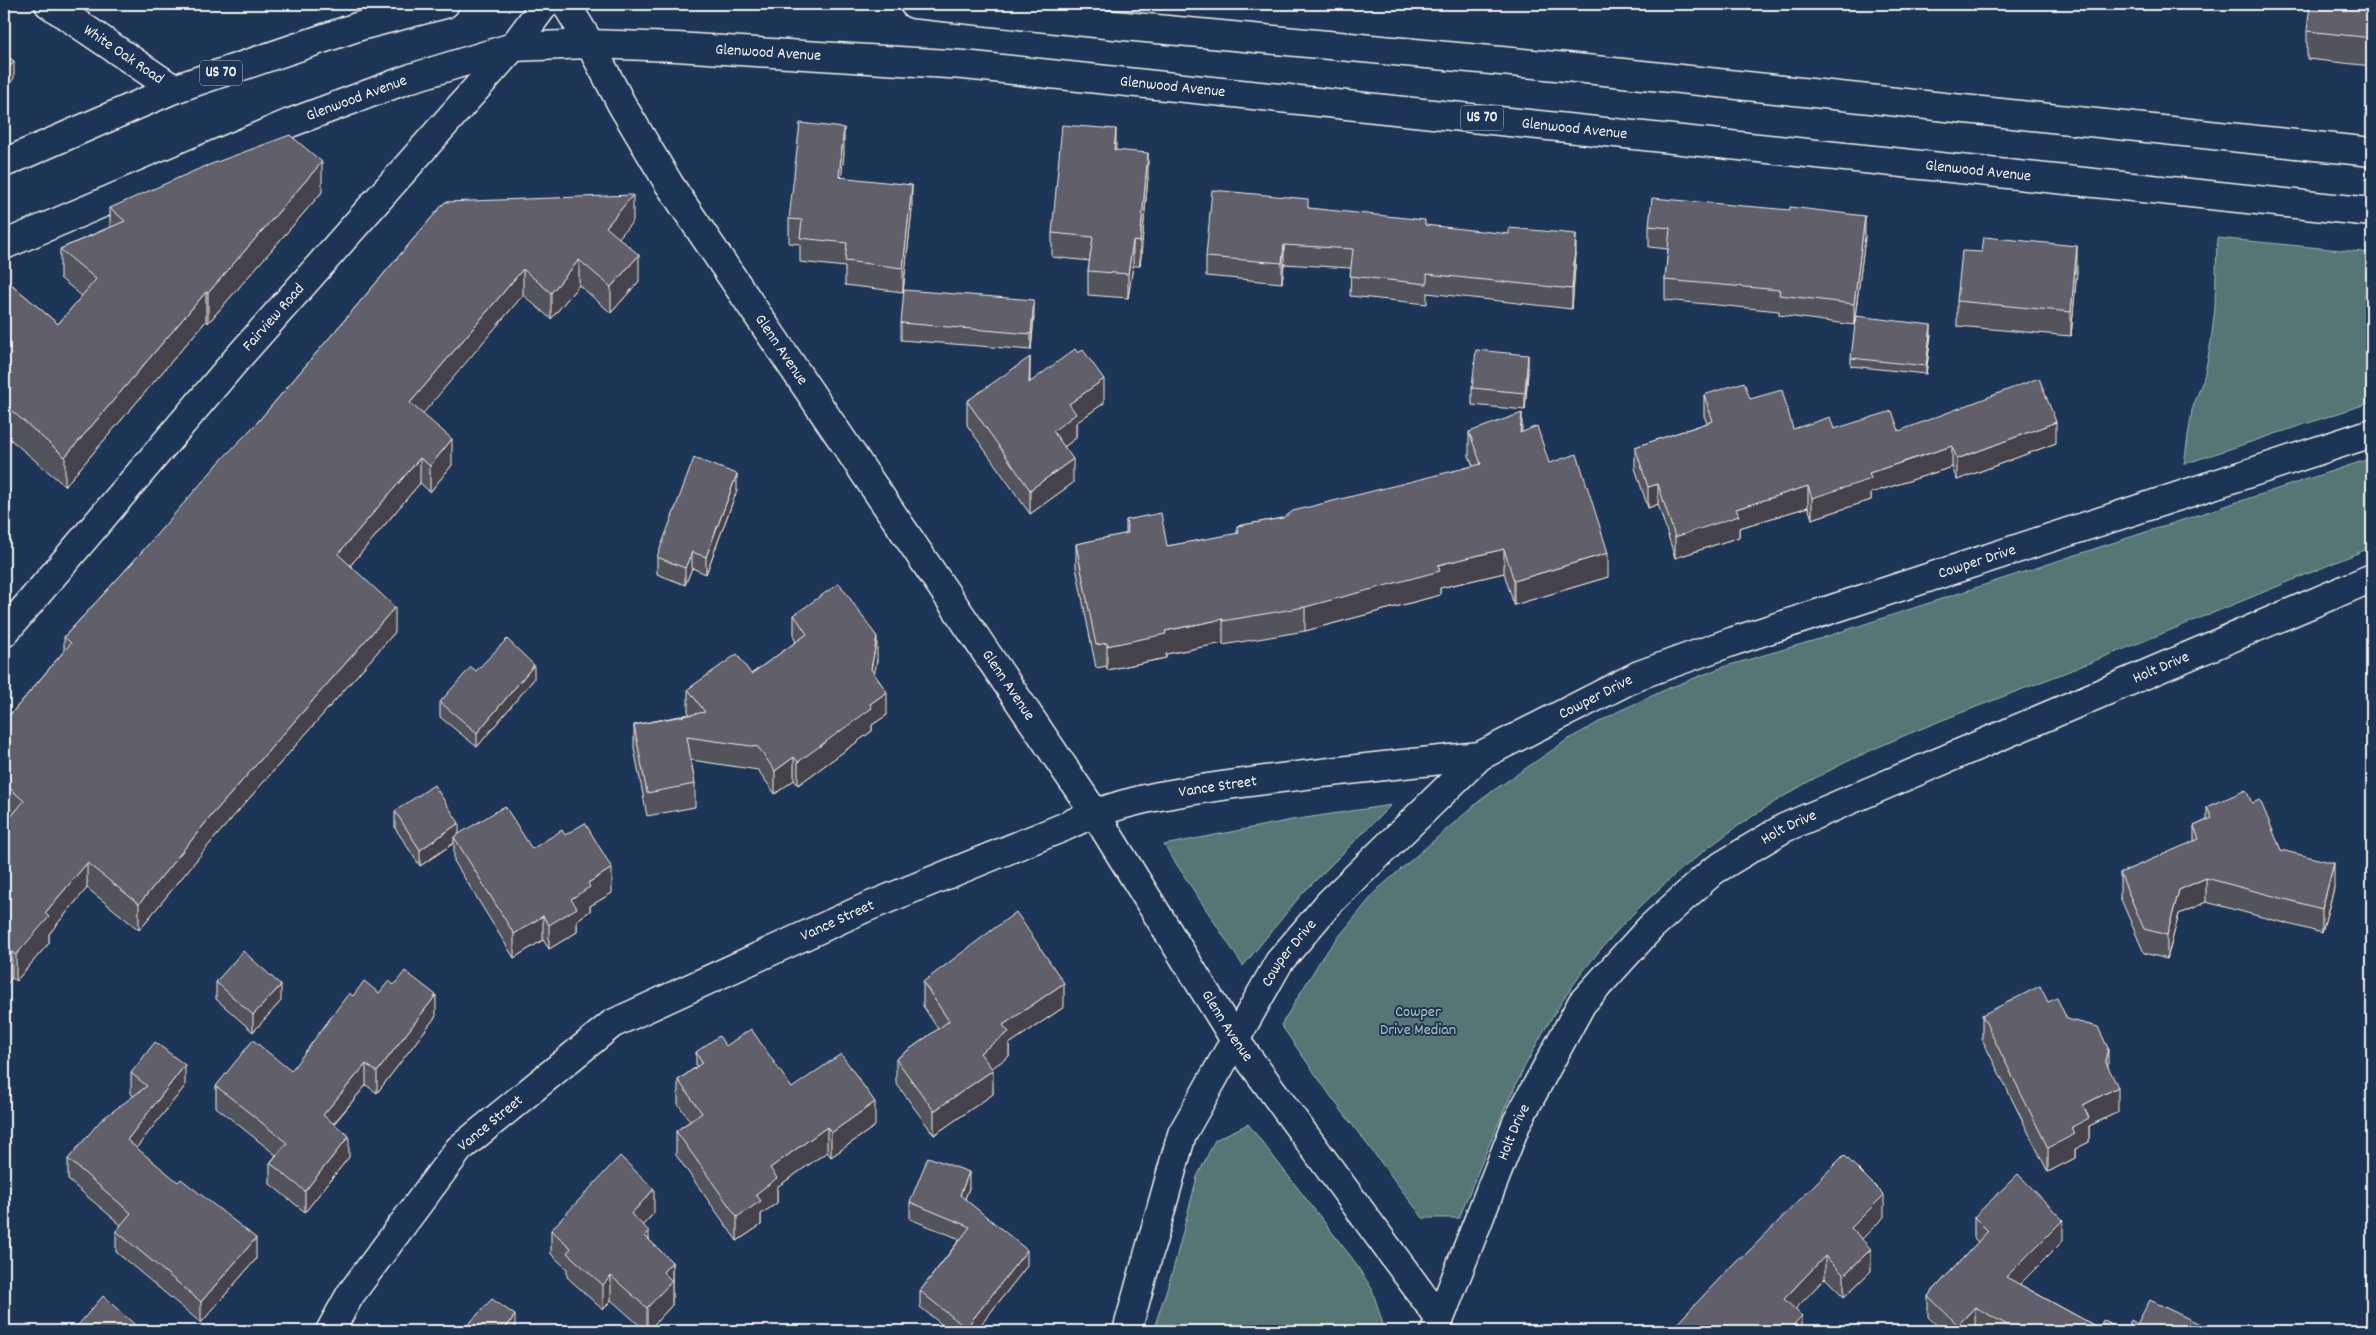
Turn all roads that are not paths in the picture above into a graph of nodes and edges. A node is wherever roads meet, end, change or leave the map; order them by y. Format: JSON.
{"nodes":[{"id":1,"x":49,"y":4,"type":"edge"},
{"id":2,"x":445,"y":4,"type":"edge"},
{"id":3,"x":546,"y":4,"type":"edge"},
{"id":4,"x":566,"y":4,"type":"edge"},
{"id":5,"x":914,"y":4,"type":"edge"},
{"id":6,"x":590,"y":44,"type":"junction"},
{"id":7,"x":513,"y":47,"type":"junction"},
{"id":8,"x":174,"y":89,"type":"junction"},
{"id":9,"x":2372,"y":152,"type":"edge"},
{"id":10,"x":4,"y":164,"type":"edge"},
{"id":11,"x":2372,"y":212,"type":"edge"},
{"id":12,"x":4,"y":245,"type":"edge"},
{"id":13,"x":2372,"y":433,"type":"edge"},
{"id":14,"x":2372,"y":578,"type":"edge"},
{"id":15,"x":4,"y":633,"type":"edge"},
{"id":16,"x":1480,"y":756,"type":"junction"},
{"id":17,"x":1094,"y":812,"type":"junction"},
{"id":18,"x":1235,"y":1040,"type":"junction"},
{"id":19,"x":1437,"y":1325,"type":"edge"},
{"id":20,"x":330,"y":1331,"type":"edge"},
{"id":21,"x":1127,"y":1331,"type":"edge"}],
"edges":[{"from":1,"to":8,"type":"street","name":"White Oak Road"},
{"from":2,"to":8,"type":"street","number":"US 70"},
{"from":3,"to":7,"type":"street","name":"Fairview Road"},
{"from":4,"to":6,"type":"street","name":"Glenn Avenue"},
{"from":5,"to":9,"type":"street"},
{"from":6,"to":7,"type":"street","name":"Glenwood Avenue","number":"US 70"},
{"from":6,"to":11,"type":"street","name":"Glenwood Avenue","number":"US 70"},
{"from":6,"to":17,"type":"street","name":"Glenn Avenue"},
{"from":7,"to":12,"type":"street","name":"Glenwood Avenue","number":"US 70"},
{"from":7,"to":15,"type":"street","name":"Fairview Road"},
{"from":8,"to":10,"type":"street","number":"US 70"},
{"from":13,"to":16,"type":"street","name":"Cowper Drive"},
{"from":14,"to":19,"type":"street","name":"Holt Drive"},
{"from":16,"to":17,"type":"street","name":"Vance Street"},
{"from":16,"to":18,"type":"street","name":"Cowper Drive"},
{"from":17,"to":18,"type":"street","name":"Glenn Avenue"},
{"from":17,"to":20,"type":"street","name":"Vance Street"},
{"from":18,"to":19,"type":"street","name":"Glenn Avenue"},
{"from":18,"to":21,"type":"street","name":"Cowper Drive"}]}
